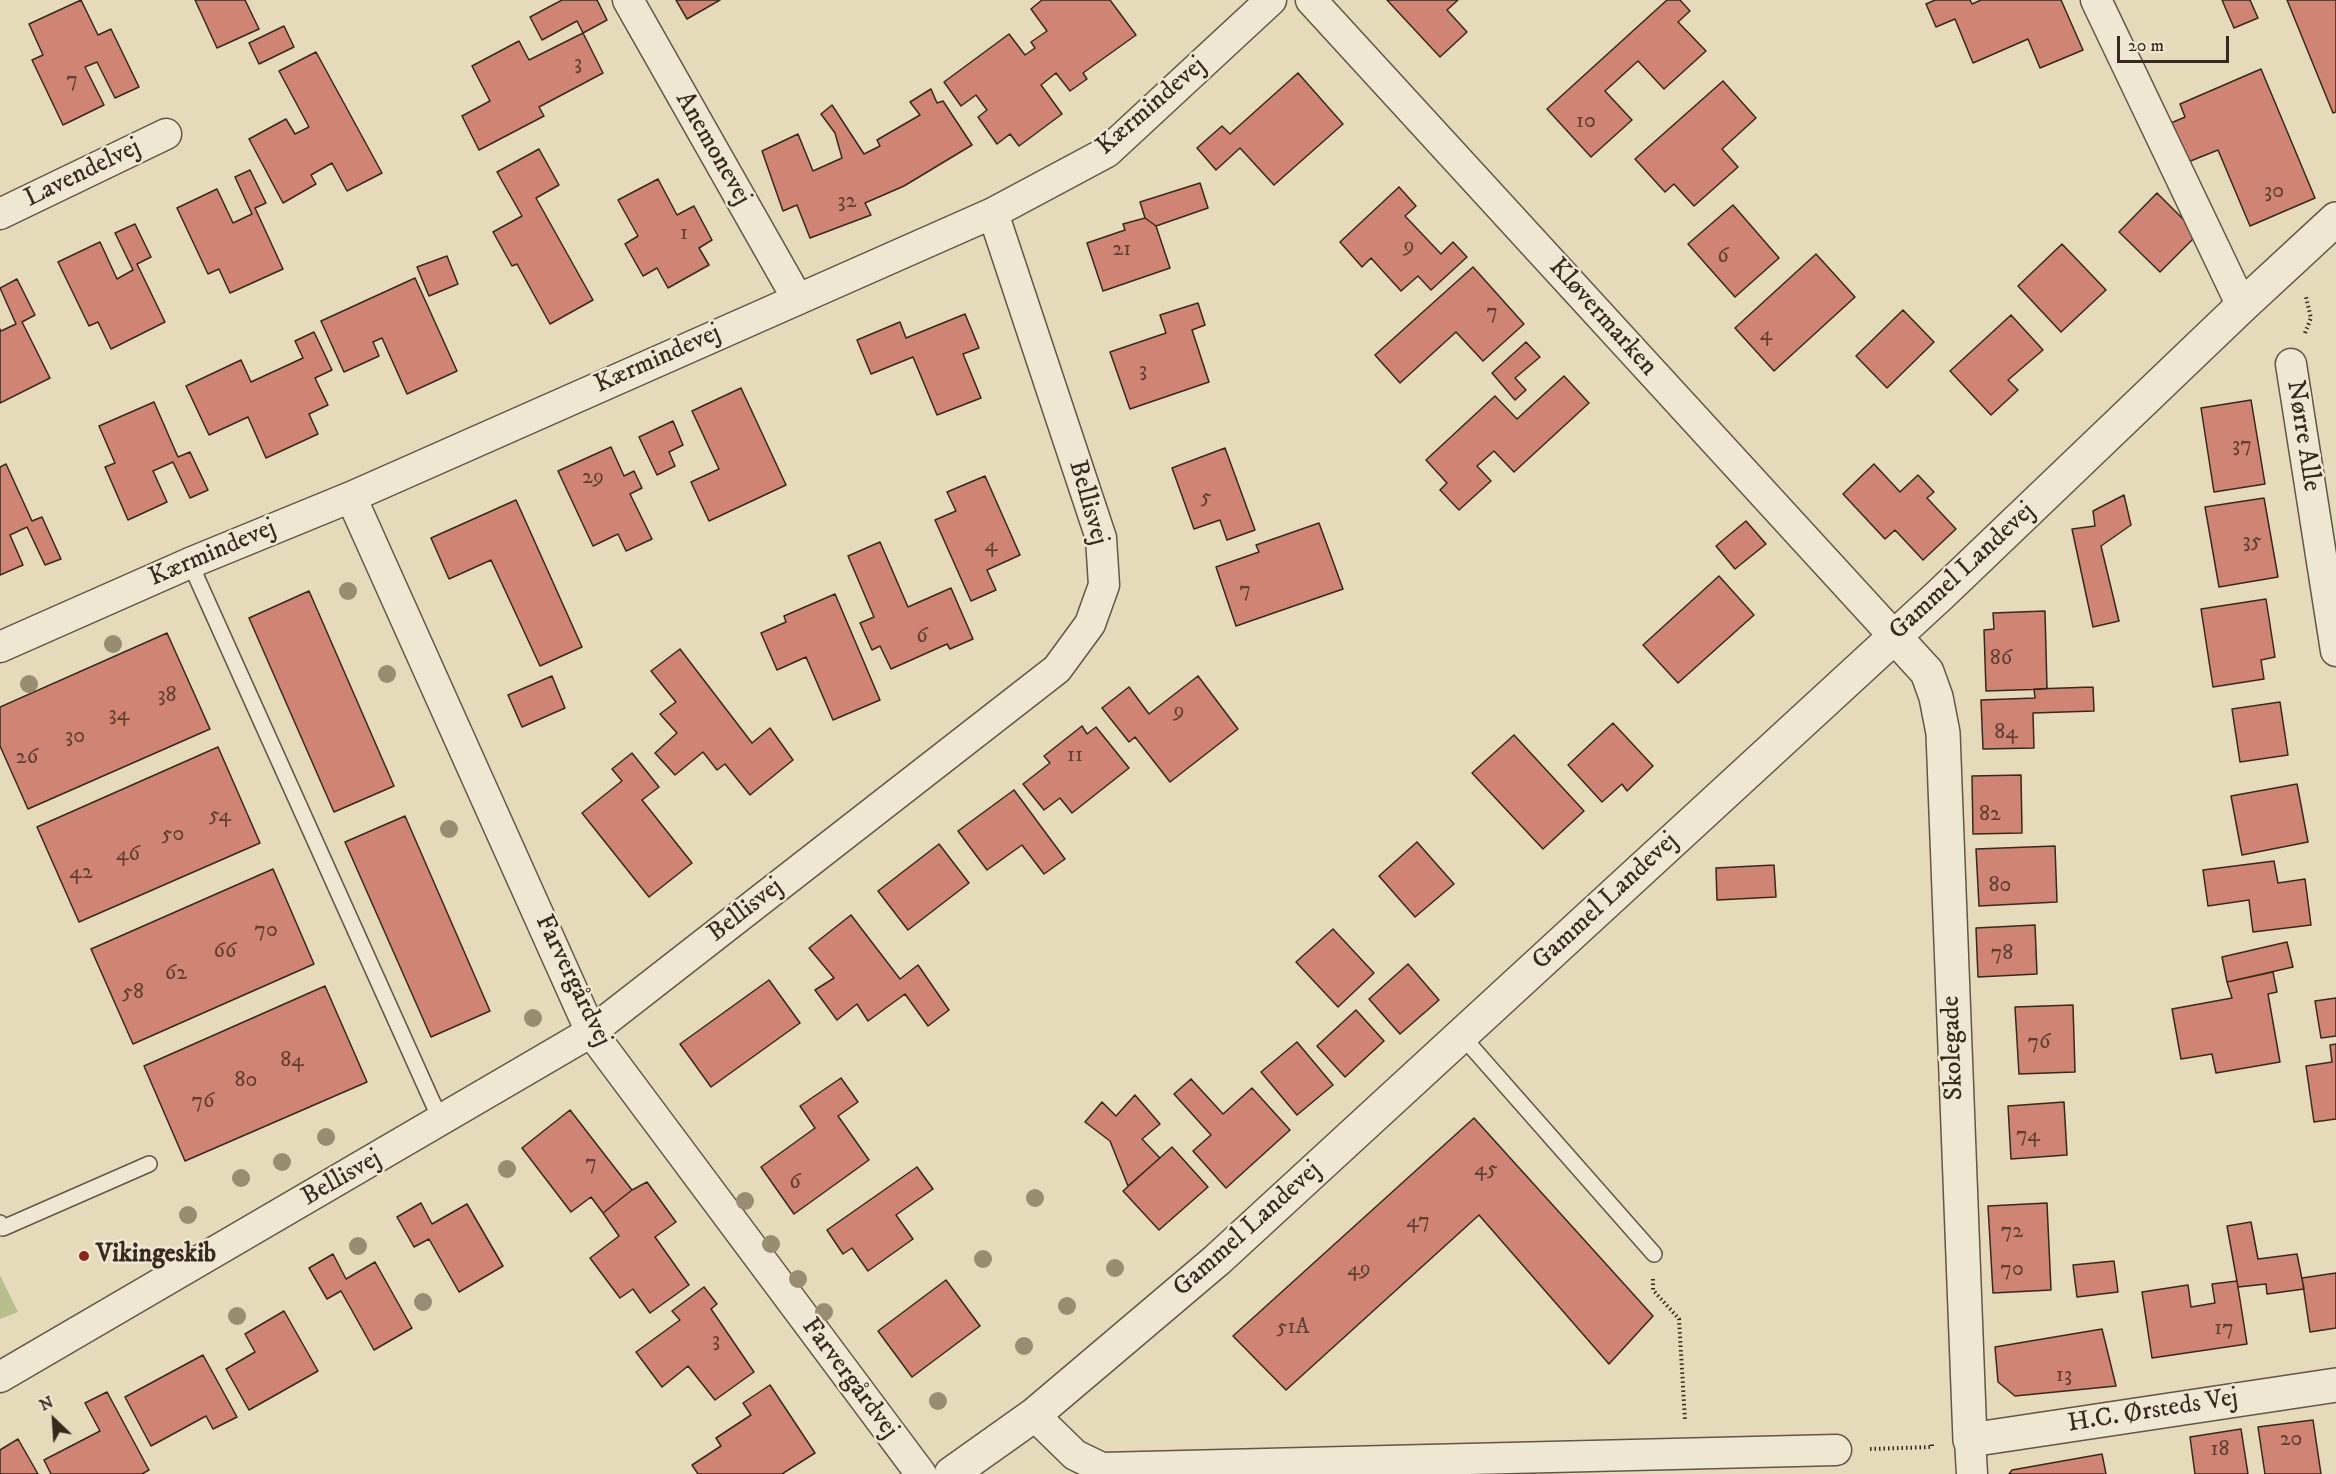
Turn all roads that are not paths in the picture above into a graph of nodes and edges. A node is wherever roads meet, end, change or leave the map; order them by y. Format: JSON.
{"nodes":[{"id":1,"x":628,"y":0,"type":"edge"},
{"id":2,"x":1271,"y":0,"type":"edge"},
{"id":3,"x":1311,"y":0,"type":"edge"},
{"id":4,"x":2096,"y":0,"type":"edge"},
{"id":5,"x":166,"y":134,"type":"dead end"},
{"id":6,"x":993,"y":213,"type":"junction"},
{"id":7,"x":0,"y":214,"type":"edge"},
{"id":8,"x":2336,"y":219,"type":"edge"},
{"id":9,"x":797,"y":298,"type":"junction"},
{"id":10,"x":2242,"y":306,"type":"junction"},
{"id":11,"x":2291,"y":363,"type":"road end"},
{"id":12,"x":351,"y":497,"type":"junction"},
{"id":13,"x":190,"y":563,"type":"junction"},
{"id":14,"x":1894,"y":636,"type":"junction"},
{"id":15,"x":0,"y":647,"type":"edge"},
{"id":16,"x":2336,"y":651,"type":"edge"},
{"id":17,"x":591,"y":1032,"type":"junction"},
{"id":18,"x":1462,"y":1036,"type":"junction"},
{"id":19,"x":441,"y":1121,"type":"junction"},
{"id":20,"x":149,"y":1164,"type":"dead end"},
{"id":21,"x":0,"y":1222,"type":"edge"},
{"id":22,"x":1654,"y":1254,"type":"road end"},
{"id":23,"x":0,"y":1377,"type":"edge"},
{"id":24,"x":2336,"y":1385,"type":"edge"},
{"id":25,"x":1034,"y":1415,"type":"junction"},
{"id":26,"x":1970,"y":1440,"type":"junction"},
{"id":27,"x":1836,"y":1450,"type":"road end"},
{"id":28,"x":921,"y":1474,"type":"edge"},
{"id":29,"x":951,"y":1474,"type":"edge"},
{"id":30,"x":1972,"y":1474,"type":"edge"}],
"edges":[{"from":1,"to":9,"type":"street","name":"Anemonevej"},
{"from":2,"to":6,"type":"street","name":"Kærmindevej"},
{"from":3,"to":14,"type":"street","name":"Kløvermarken"},
{"from":4,"to":10,"type":"street"},
{"from":5,"to":7,"type":"street","name":"Lavendelvej"},
{"from":6,"to":9,"type":"street","name":"Kærmindevej"},
{"from":6,"to":17,"type":"street","name":"Bellisvej"},
{"from":8,"to":10,"type":"street","name":"Gammel Landevej"},
{"from":9,"to":12,"type":"street","name":"Kærmindevej"},
{"from":10,"to":14,"type":"street","name":"Gammel Landevej"},
{"from":11,"to":16,"type":"street","name":"Nørre Alle"},
{"from":12,"to":13,"type":"street","name":"Kærmindevej"},
{"from":12,"to":17,"type":"street","name":"Farvergårdvej"},
{"from":13,"to":15,"type":"street","name":"Kærmindevej"},
{"from":13,"to":19,"type":"lane"},
{"from":14,"to":18,"type":"street","name":"Gammel Landevej"},
{"from":14,"to":26,"type":"street","name":"Skolegade"},
{"from":17,"to":19,"type":"street","name":"Bellisvej"},
{"from":17,"to":28,"type":"street","name":"Farvergårdvej"},
{"from":18,"to":22,"type":"lane"},
{"from":18,"to":25,"type":"street","name":"Gammel Landevej"},
{"from":19,"to":23,"type":"street","name":"Bellisvej"},
{"from":20,"to":21,"type":"lane"},
{"from":24,"to":26,"type":"street","name":"H.C. Ørsteds Vej"},
{"from":25,"to":27,"type":"street"},
{"from":25,"to":29,"type":"street","name":"Gammel Landevej"},
{"from":26,"to":30,"type":"street","name":"Skolegade"}]}
